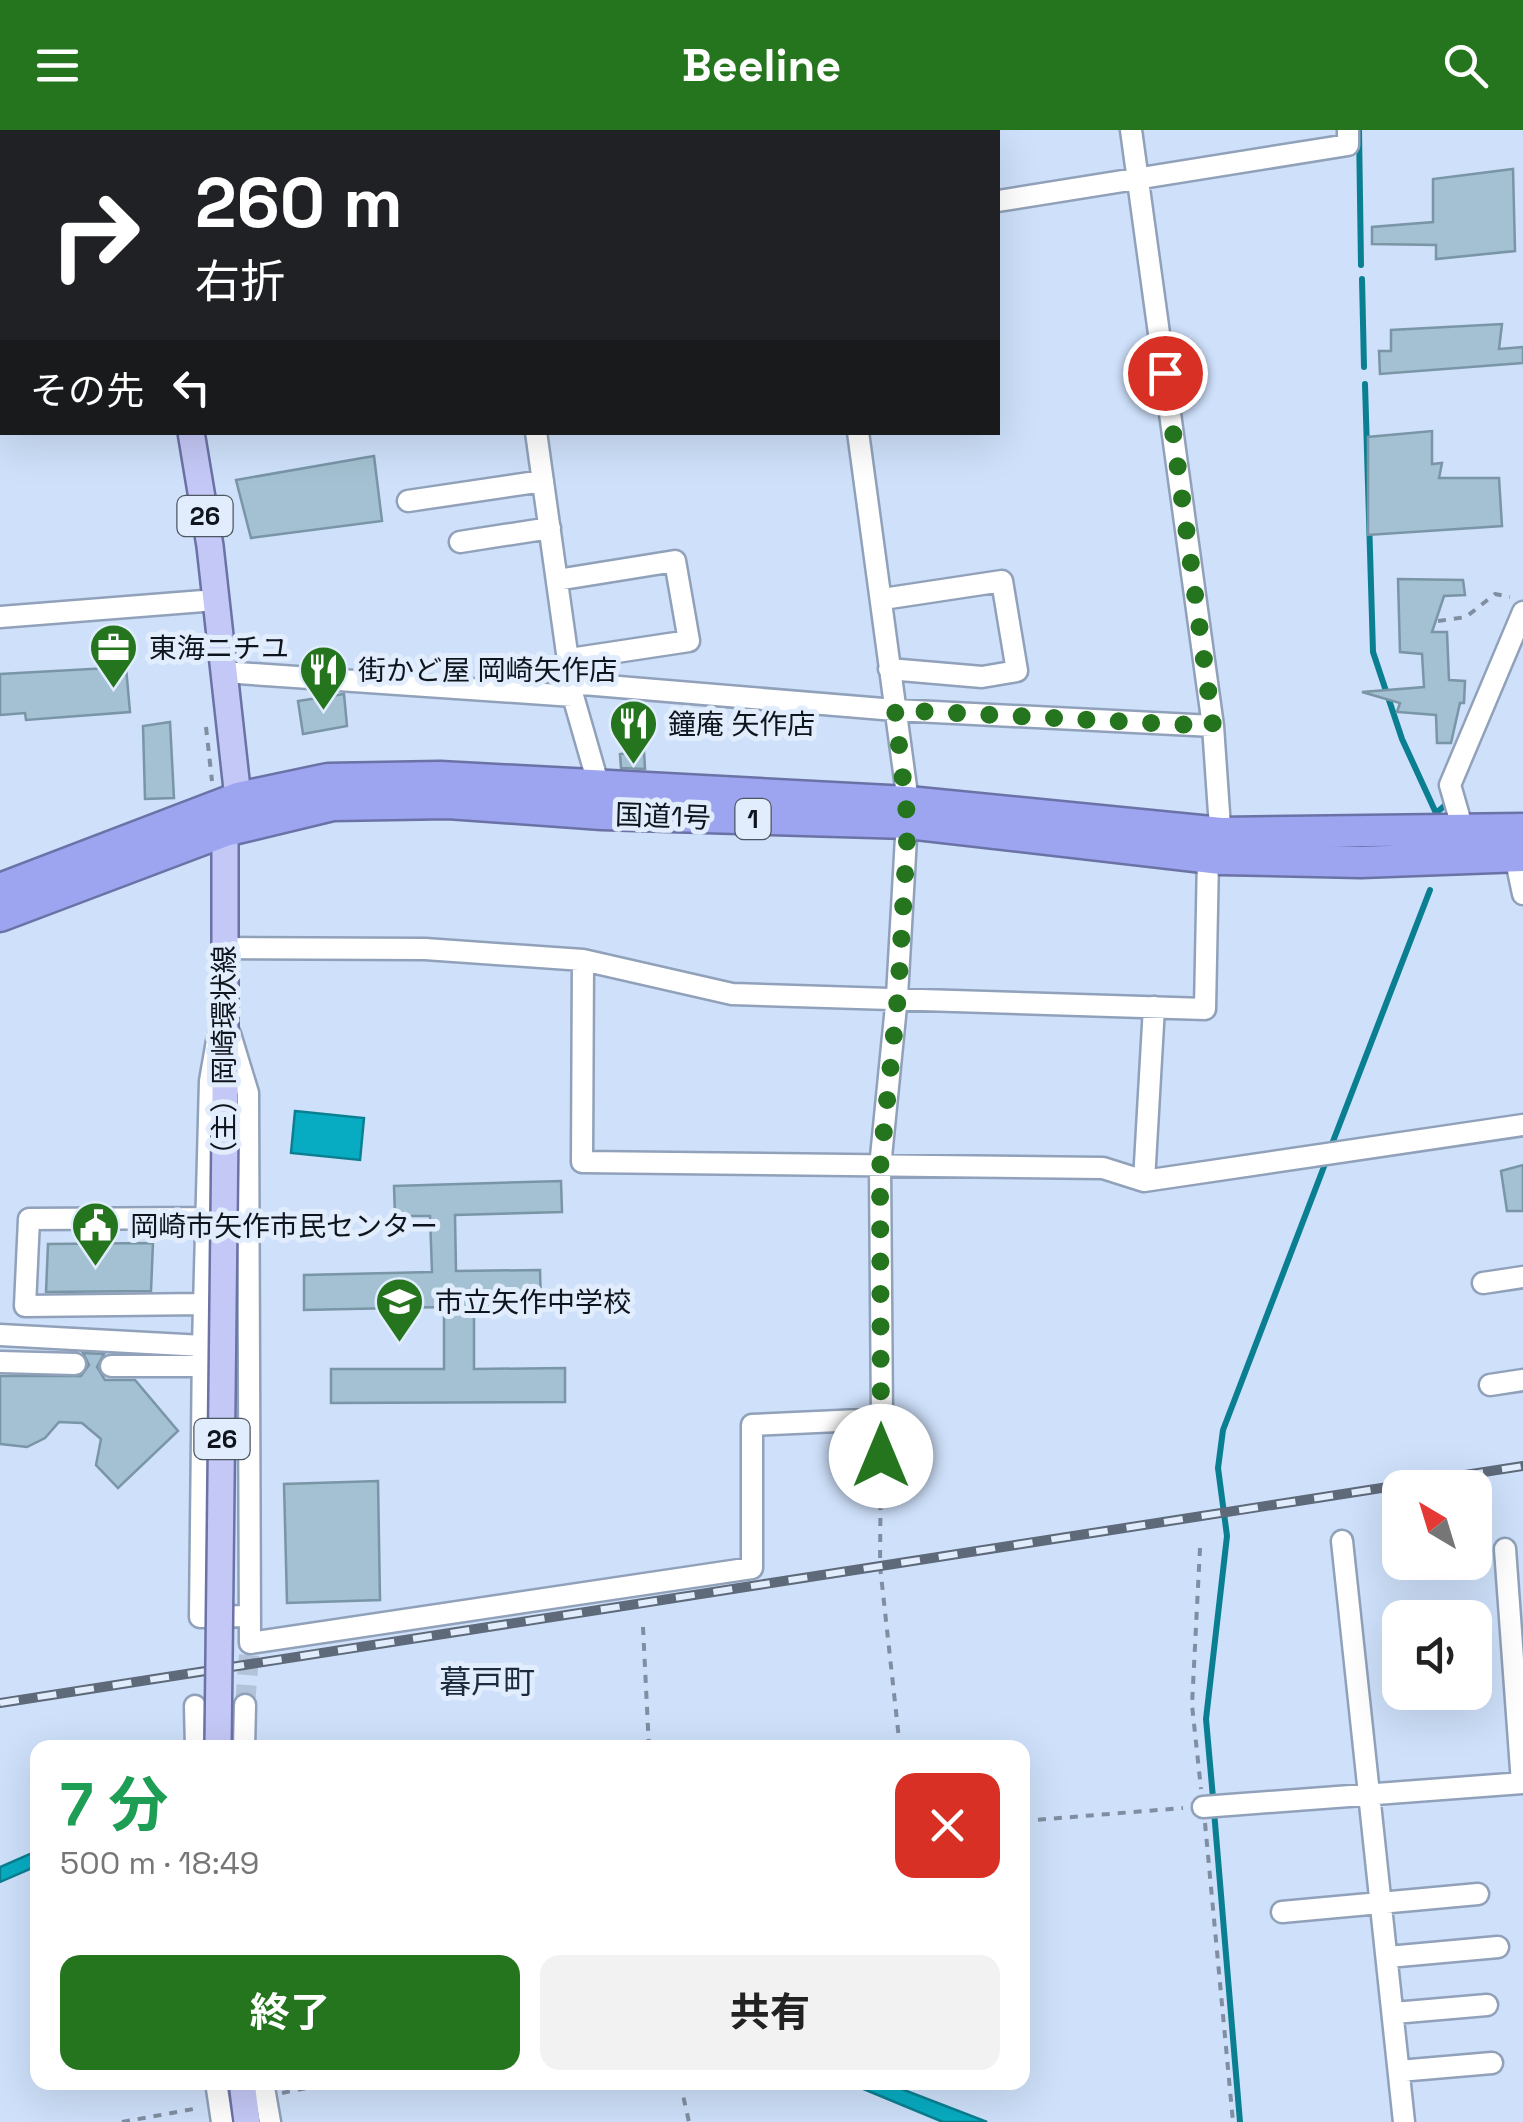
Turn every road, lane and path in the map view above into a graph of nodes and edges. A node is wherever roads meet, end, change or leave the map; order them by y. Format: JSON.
{"nodes":[{"id":1,"x":1132,"y":130,"type":"edge"},
{"id":2,"x":1348,"y":130,"type":"edge"},
{"id":3,"x":1138,"y":177,"type":"junction"},
{"id":4,"x":1000,"y":201,"type":"edge"},
{"id":5,"x":191,"y":435,"type":"edge"},
{"id":6,"x":536,"y":435,"type":"edge"},
{"id":7,"x":858,"y":435,"type":"edge"},
{"id":8,"x":543,"y":481,"type":"junction"},
{"id":9,"x":408,"y":501,"type":"dead end"},
{"id":10,"x":550,"y":528,"type":"junction"},
{"id":11,"x":460,"y":542,"type":"dead end"},
{"id":12,"x":558,"y":580,"type":"junction"},
{"id":13,"x":883,"y":599,"type":"junction"},
{"id":14,"x":216,"y":600,"type":"junction"},
{"id":15,"x":1523,"y":600,"type":"edge"},
{"id":16,"x":1523,"y":612,"type":"edge"},
{"id":17,"x":0,"y":616,"type":"edge"},
{"id":18,"x":1438,"y":621,"type":"dead end"},
{"id":19,"x":570,"y":659,"type":"junction"},
{"id":20,"x":889,"y":669,"type":"junction"},
{"id":21,"x":223,"y":672,"type":"junction"},
{"id":22,"x":572,"y":690,"type":"junction"},
{"id":23,"x":895,"y":710,"type":"junction"},
{"id":24,"x":1213,"y":726,"type":"junction"},
{"id":25,"x":206,"y":727,"type":"dead end"},
{"id":26,"x":212,"y":781,"type":"dead end"},
{"id":27,"x":238,"y":798,"type":"junction"},
{"id":28,"x":602,"y":800,"type":"junction"},
{"id":29,"x":908,"y":813,"type":"junction"},
{"id":30,"x":1463,"y":830,"type":"junction"},
{"id":31,"x":225,"y":832,"type":"junction"},
{"id":32,"x":1520,"y":847,"type":"edge"},
{"id":33,"x":1217,"y":850,"type":"junction"},
{"id":34,"x":0,"y":890,"type":"edge"},
{"id":35,"x":1523,"y":894,"type":"edge"},
{"id":36,"x":0,"y":916,"type":"edge"},
{"id":37,"x":224,"y":948,"type":"junction"},
{"id":38,"x":582,"y":960,"type":"junction"},
{"id":39,"x":898,"y":996,"type":"junction"},
{"id":40,"x":1154,"y":1006,"type":"junction"},
{"id":41,"x":223,"y":1008,"type":"junction"},
{"id":42,"x":1523,"y":1125,"type":"edge"},
{"id":43,"x":880,"y":1168,"type":"junction"},
{"id":44,"x":1144,"y":1181,"type":"junction"},
{"id":45,"x":204,"y":1218,"type":"junction"},
{"id":46,"x":1523,"y":1277,"type":"edge"},
{"id":47,"x":1483,"y":1283,"type":"dead end"},
{"id":48,"x":204,"y":1304,"type":"junction"},
{"id":49,"x":0,"y":1335,"type":"edge"},
{"id":50,"x":203,"y":1356,"type":"junction"},
{"id":51,"x":0,"y":1362,"type":"edge"},
{"id":52,"x":75,"y":1364,"type":"dead end"},
{"id":53,"x":111,"y":1366,"type":"dead end"},
{"id":54,"x":1523,"y":1380,"type":"edge"},
{"id":55,"x":1490,"y":1385,"type":"dead end"},
{"id":56,"x":882,"y":1418,"type":"junction"},
{"id":57,"x":1342,"y":1540,"type":"dead end"},
{"id":58,"x":1200,"y":1548,"type":"dead end"},
{"id":59,"x":1506,"y":1548,"type":"dead end"},
{"id":60,"x":250,"y":1616,"type":"junction"},
{"id":61,"x":644,"y":1627,"type":"dead end"},
{"id":62,"x":1518,"y":1654,"type":"edge"},
{"id":63,"x":244,"y":1705,"type":"tunnel mouth"},
{"id":64,"x":195,"y":1706,"type":"dead end"},
{"id":65,"x":196,"y":1740,"type":"edge"},
{"id":66,"x":218,"y":1740,"type":"edge"},
{"id":67,"x":244,"y":1740,"type":"edge"},
{"id":68,"x":649,"y":1740,"type":"edge"},
{"id":69,"x":899,"y":1740,"type":"edge"},
{"id":70,"x":1523,"y":1783,"type":"edge"},
{"id":71,"x":1370,"y":1791,"type":"junction"},
{"id":72,"x":1203,"y":1806,"type":"junction"},
{"id":73,"x":1030,"y":1820,"type":"edge"},
{"id":74,"x":1478,"y":1894,"type":"dead end"},
{"id":75,"x":1383,"y":1900,"type":"junction"},
{"id":76,"x":1282,"y":1912,"type":"dead end"},
{"id":77,"x":1498,"y":1947,"type":"dead end"},
{"id":78,"x":1388,"y":1957,"type":"junction"},
{"id":79,"x":1486,"y":2005,"type":"dead end"},
{"id":80,"x":1394,"y":2013,"type":"junction"},
{"id":81,"x":1492,"y":2063,"type":"dead end"},
{"id":82,"x":1399,"y":2071,"type":"junction"},
{"id":83,"x":243,"y":2090,"type":"edge"},
{"id":84,"x":264,"y":2090,"type":"edge"},
{"id":85,"x":682,"y":2090,"type":"edge"},
{"id":86,"x":220,"y":2113,"type":"edge"},
{"id":87,"x":122,"y":2122,"type":"edge"},
{"id":88,"x":247,"y":2122,"type":"edge"},
{"id":89,"x":270,"y":2122,"type":"edge"},
{"id":90,"x":689,"y":2122,"type":"edge"},
{"id":91,"x":1233,"y":2122,"type":"edge"},
{"id":92,"x":1404,"y":2122,"type":"edge"}],
"edges":[{"from":1,"to":3,"type":"street"},
{"from":2,"to":3,"type":"street"},
{"from":3,"to":4,"type":"street"},
{"from":3,"to":24,"type":"street"},
{"from":5,"to":14,"type":"main road","name":"（主）岡崎環状線","number":"26"},
{"from":6,"to":8,"type":"street"},
{"from":7,"to":13,"type":"street"},
{"from":8,"to":9,"type":"street"},
{"from":8,"to":10,"type":"street"},
{"from":10,"to":11,"type":"street"},
{"from":10,"to":12,"type":"street"},
{"from":12,"to":19,"type":"street"},
{"from":12,"to":19,"type":"street"},
{"from":13,"to":20,"type":"street"},
{"from":13,"to":20,"type":"street"},
{"from":14,"to":17,"type":"street"},
{"from":14,"to":21,"type":"main road","name":"（主）岡崎環状線","number":"26"},
{"from":15,"to":18,"type":"path"},
{"from":16,"to":30,"type":"street"},
{"from":19,"to":22,"type":"street"},
{"from":20,"to":23,"type":"street"},
{"from":21,"to":22,"type":"street"},
{"from":21,"to":27,"type":"main road","name":"（主）岡崎環状線","number":"26"},
{"from":22,"to":23,"type":"street"},
{"from":22,"to":28,"type":"street"},
{"from":23,"to":24,"type":"street"},
{"from":23,"to":29,"type":"street"},
{"from":24,"to":33,"type":"street"},
{"from":25,"to":26,"type":"path"},
{"from":27,"to":28,"type":"highway","name":"国道1号","number":"1"},
{"from":27,"to":31,"type":"main road","name":"（主）岡崎環状線","number":"26"},
{"from":27,"to":34,"type":"highway","name":"国道1号","number":"1"},
{"from":28,"to":29,"type":"highway","name":"国道1号","number":"1"},
{"from":28,"to":31,"type":"highway","name":"国道1号","number":"1"},
{"from":29,"to":33,"type":"highway","name":"国道1号","number":"1"},
{"from":29,"to":39,"type":"street"},
{"from":30,"to":32,"type":"highway","name":"国道1号","number":"1"},
{"from":30,"to":33,"type":"highway","name":"国道1号","number":"1"},
{"from":31,"to":36,"type":"highway","name":"国道1号","number":"1"},
{"from":31,"to":37,"type":"main road","name":"（主）岡崎環状線","number":"26"},
{"from":32,"to":33,"type":"highway","name":"国道1号","number":"1"},
{"from":32,"to":35,"type":"street"},
{"from":33,"to":40,"type":"street"},
{"from":37,"to":38,"type":"street"},
{"from":37,"to":41,"type":"main road","name":"（主）岡崎環状線","number":"26"},
{"from":38,"to":39,"type":"street"},
{"from":38,"to":43,"type":"street"},
{"from":39,"to":40,"type":"street"},
{"from":39,"to":43,"type":"street"},
{"from":40,"to":44,"type":"street"},
{"from":41,"to":45,"type":"street"},
{"from":41,"to":60,"type":"street"},
{"from":41,"to":66,"type":"main road","name":"（主）岡崎環状線","number":"26","bridge":true},
{"from":42,"to":44,"type":"street"},
{"from":43,"to":44,"type":"street"},
{"from":43,"to":56,"type":"street"},
{"from":45,"to":48,"type":"street"},
{"from":45,"to":48,"type":"street"},
{"from":46,"to":47,"type":"street"},
{"from":48,"to":50,"type":"street"},
{"from":49,"to":50,"type":"street"},
{"from":50,"to":53,"type":"street"},
{"from":50,"to":60,"type":"street"},
{"from":51,"to":52,"type":"street"},
{"from":54,"to":55,"type":"street"},
{"from":56,"to":60,"type":"street"},
{"from":56,"to":69,"type":"path"},
{"from":57,"to":71,"type":"street"},
{"from":58,"to":72,"type":"path"},
{"from":59,"to":62,"type":"street"},
{"from":61,"to":68,"type":"path"},
{"from":62,"to":70,"type":"street"},
{"from":63,"to":67,"type":"street"},
{"from":64,"to":65,"type":"street"},
{"from":70,"to":71,"type":"street"},
{"from":71,"to":72,"type":"street"},
{"from":71,"to":75,"type":"street"},
{"from":72,"to":73,"type":"path"},
{"from":72,"to":91,"type":"path"},
{"from":74,"to":75,"type":"street"},
{"from":75,"to":76,"type":"street"},
{"from":75,"to":78,"type":"street"},
{"from":77,"to":78,"type":"street"},
{"from":78,"to":80,"type":"street"},
{"from":79,"to":80,"type":"street"},
{"from":80,"to":82,"type":"street"},
{"from":81,"to":82,"type":"street"},
{"from":82,"to":92,"type":"street"},
{"from":83,"to":88,"type":"main road"},
{"from":84,"to":89,"type":"street"},
{"from":85,"to":90,"type":"path"},
{"from":86,"to":87,"type":"path"}]}
